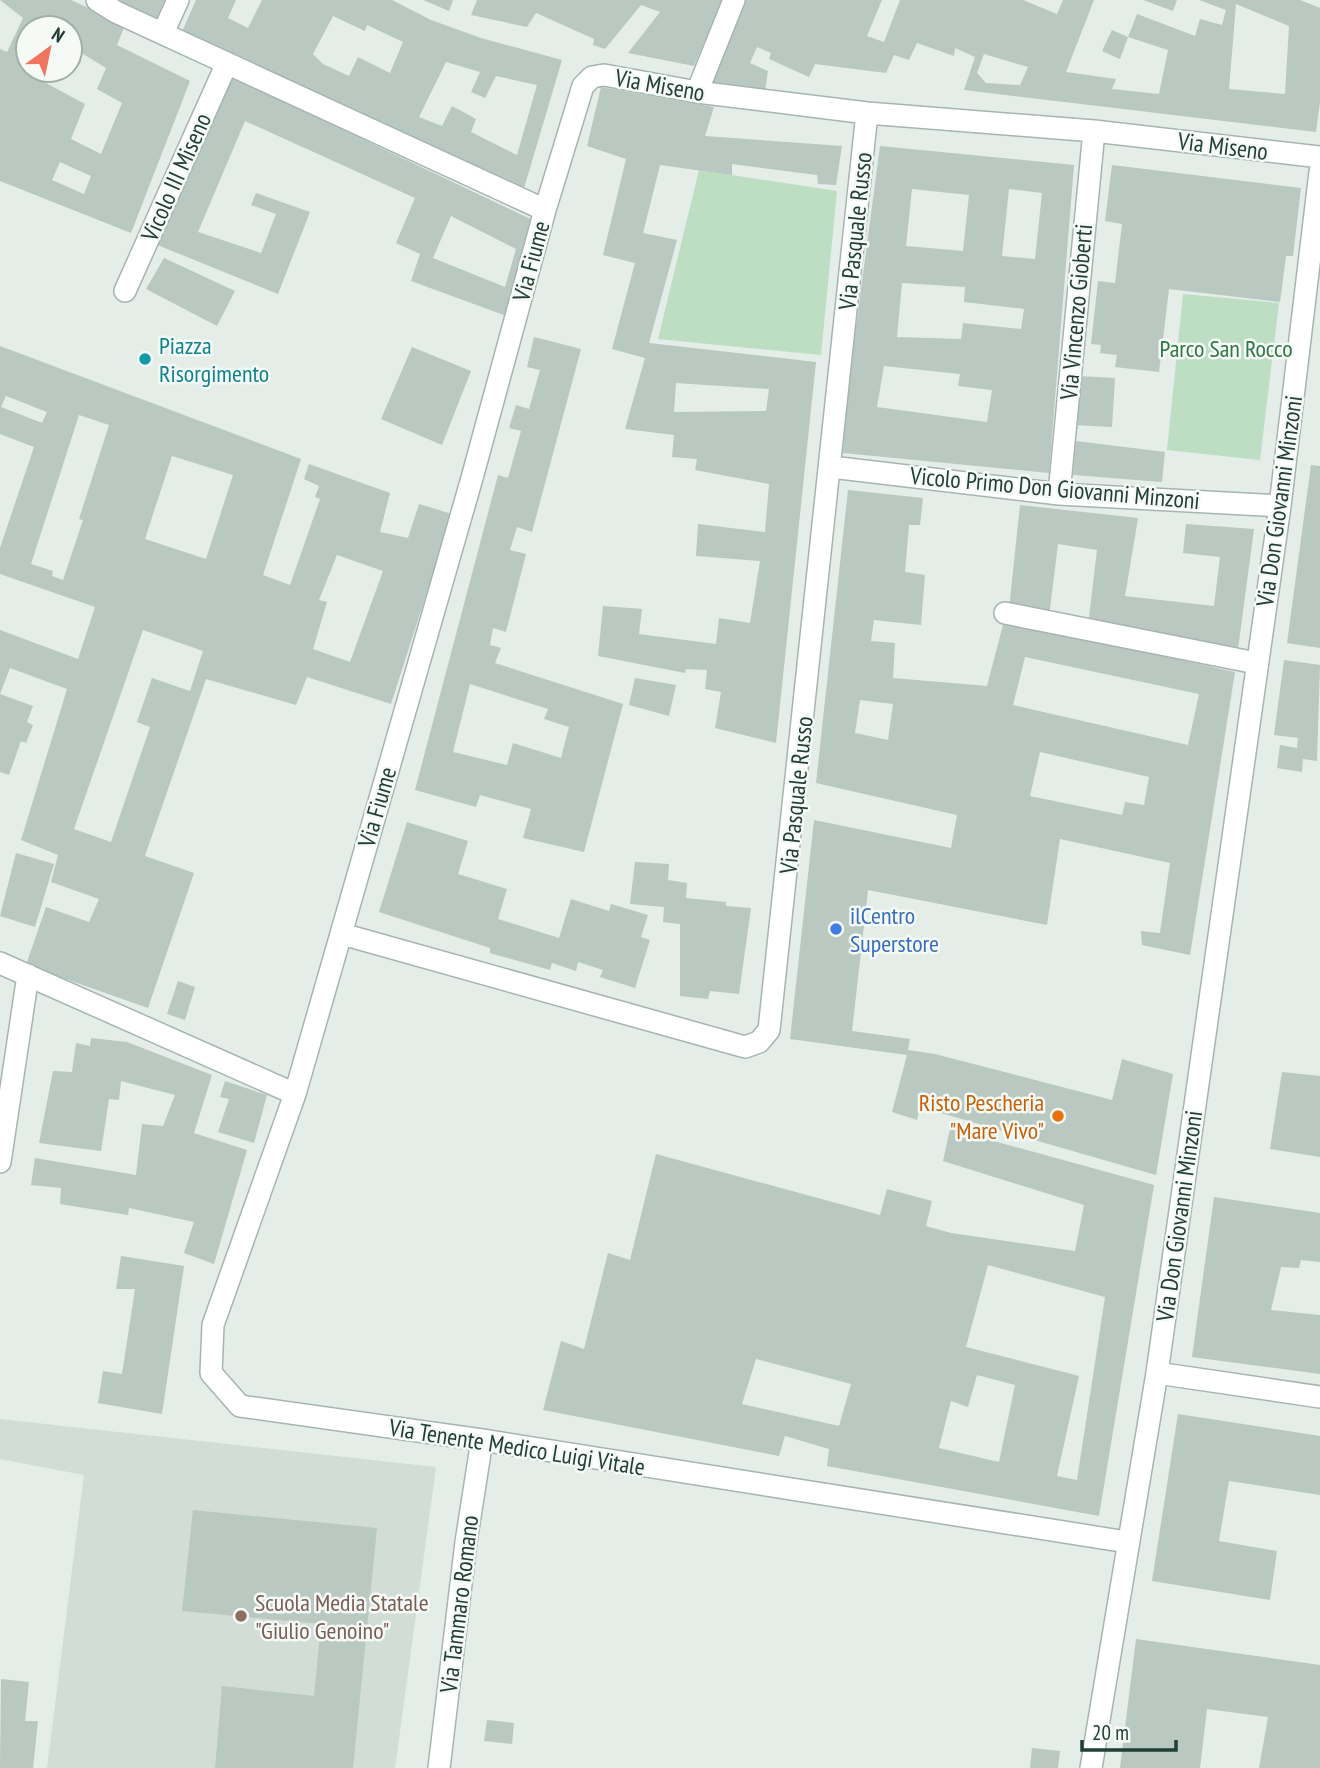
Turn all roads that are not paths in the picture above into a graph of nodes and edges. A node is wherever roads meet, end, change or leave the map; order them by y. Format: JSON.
{"nodes":[{"id":1,"x":97,"y":0,"type":"edge"},
{"id":2,"x":178,"y":0,"type":"edge"},
{"id":3,"x":734,"y":0,"type":"edge"},
{"id":4,"x":163,"y":33,"type":"junction"},
{"id":5,"x":227,"y":63,"type":"junction"},
{"id":6,"x":696,"y":92,"type":"junction"},
{"id":7,"x":867,"y":113,"type":"junction"},
{"id":8,"x":1094,"y":131,"type":"junction"},
{"id":9,"x":1320,"y":157,"type":"edge"},
{"id":10,"x":1320,"y":172,"type":"edge"},
{"id":11,"x":545,"y":210,"type":"junction"},
{"id":12,"x":125,"y":291,"type":"dead end"},
{"id":13,"x":831,"y":467,"type":"junction"},
{"id":14,"x":1059,"y":494,"type":"junction"},
{"id":15,"x":1280,"y":506,"type":"junction"},
{"id":16,"x":1005,"y":613,"type":"dead end"},
{"id":17,"x":1256,"y":663,"type":"junction"},
{"id":18,"x":342,"y":934,"type":"junction"},
{"id":19,"x":0,"y":963,"type":"edge"},
{"id":20,"x":28,"y":975,"type":"junction"},
{"id":21,"x":295,"y":1094,"type":"junction"},
{"id":22,"x":0,"y":1163,"type":"edge"},
{"id":23,"x":1157,"y":1373,"type":"junction"},
{"id":24,"x":1320,"y":1397,"type":"edge"},
{"id":25,"x":482,"y":1440,"type":"junction"},
{"id":26,"x":1127,"y":1542,"type":"junction"},
{"id":27,"x":439,"y":1768,"type":"edge"},
{"id":28,"x":1091,"y":1768,"type":"edge"}],
"edges":[{"from":1,"to":4,"type":"street"},
{"from":2,"to":4,"type":"street"},
{"from":3,"to":6,"type":"street"},
{"from":4,"to":5,"type":"street"},
{"from":5,"to":11,"type":"street"},
{"from":5,"to":12,"type":"street","name":"Vicolo III Miseno"},
{"from":6,"to":7,"type":"street","name":"Via Miseno"},
{"from":6,"to":11,"type":"street","name":"Via Miseno"},
{"from":7,"to":8,"type":"street","name":"Via Miseno"},
{"from":7,"to":13,"type":"street","name":"Via Pasquale Russo"},
{"from":8,"to":9,"type":"street","name":"Via Miseno"},
{"from":8,"to":14,"type":"street","name":"Via Vincenzo Gioberti"},
{"from":10,"to":15,"type":"street","name":"Via Don Giovanni Minzoni"},
{"from":11,"to":18,"type":"street","name":"Via Fiume"},
{"from":13,"to":14,"type":"street","name":"Vicolo Primo Don Giovanni Minzoni"},
{"from":13,"to":18,"type":"street","name":"Via Pasquale Russo"},
{"from":14,"to":15,"type":"street","name":"Vicolo Primo Don Giovanni Minzoni"},
{"from":15,"to":17,"type":"street","name":"Via Don Giovanni Minzoni"},
{"from":16,"to":17,"type":"street"},
{"from":17,"to":23,"type":"street","name":"Via Don Giovanni Minzoni"},
{"from":18,"to":21,"type":"street","name":"Via Fiume"},
{"from":19,"to":20,"type":"street"},
{"from":20,"to":21,"type":"street"},
{"from":20,"to":22,"type":"street"},
{"from":21,"to":25,"type":"street","name":"Via Tenente Medico Luigi Vitale"},
{"from":23,"to":24,"type":"street"},
{"from":23,"to":26,"type":"street","name":"Via Don Giovanni Minzoni"},
{"from":25,"to":26,"type":"street","name":"Via Tenente Medico Luigi Vitale"},
{"from":25,"to":27,"type":"street","name":"Via Tammaro Romano"},
{"from":26,"to":28,"type":"street","name":"Via Don Giovanni Minzoni"}]}
